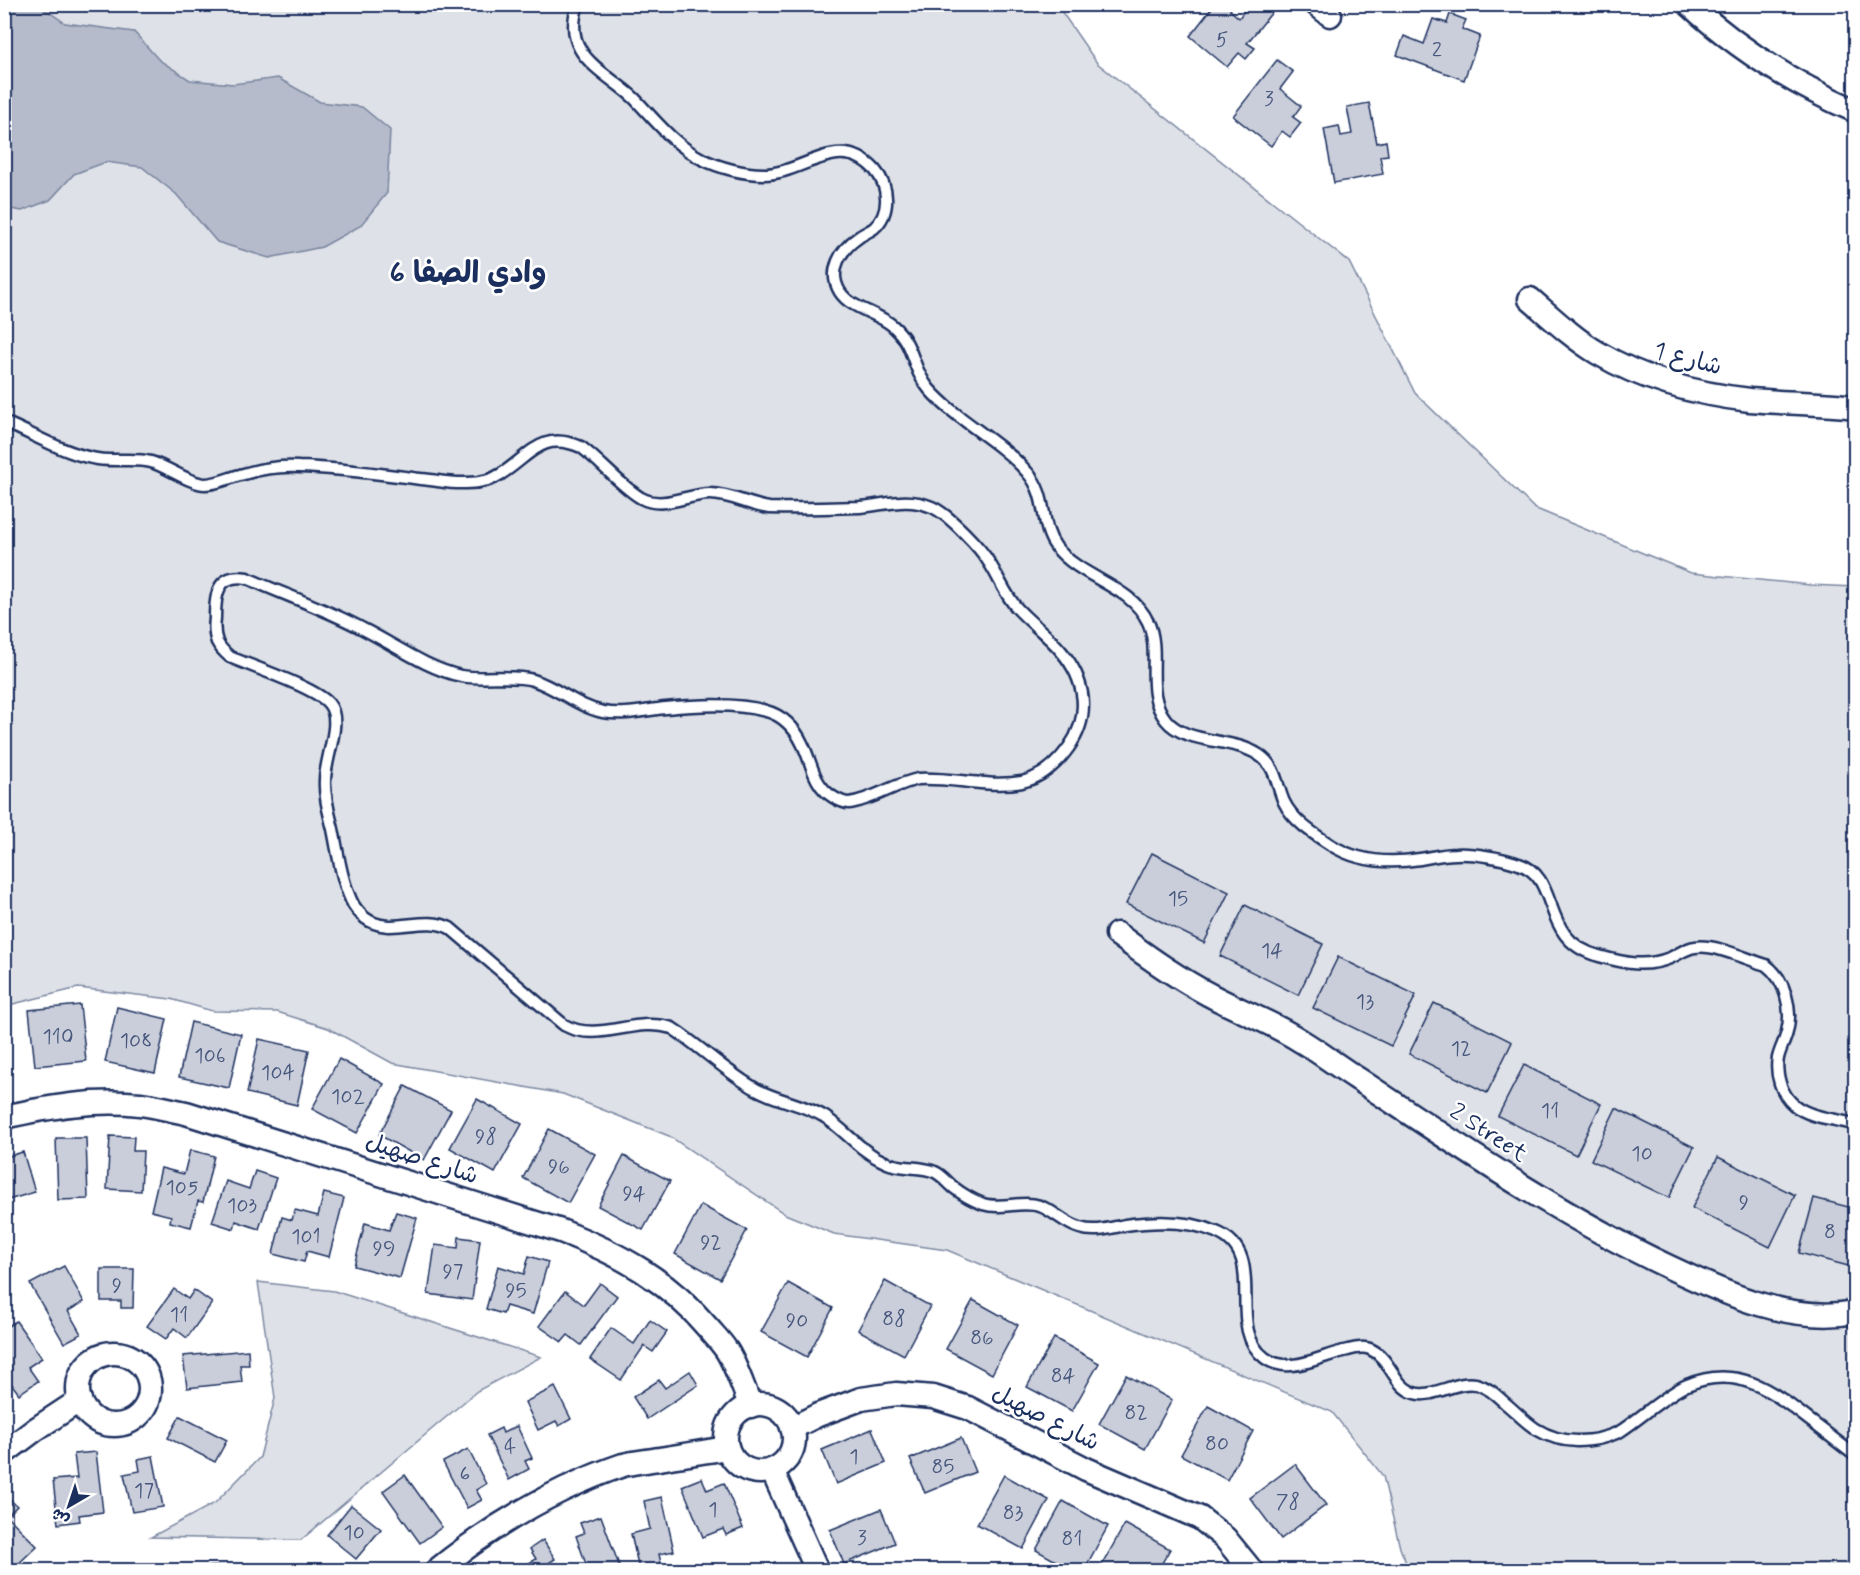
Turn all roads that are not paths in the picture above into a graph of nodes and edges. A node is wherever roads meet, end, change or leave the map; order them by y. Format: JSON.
{"nodes":[{"id":1,"x":578,"y":4,"type":"edge"},
{"id":2,"x":1689,"y":4,"type":"edge"},
{"id":3,"x":1856,"y":111,"type":"edge"},
{"id":4,"x":1530,"y":299,"type":"dead end"},
{"id":5,"x":1856,"y":407,"type":"edge"},
{"id":6,"x":4,"y":422,"type":"edge"},
{"id":7,"x":1117,"y":934,"type":"dead end"},
{"id":8,"x":4,"y":1117,"type":"edge"},
{"id":9,"x":1856,"y":1125,"type":"edge"},
{"id":10,"x":1856,"y":1312,"type":"edge"},
{"id":11,"x":80,"y":1400,"type":"dead end"},
{"id":12,"x":751,"y":1406,"type":"junction"},
{"id":13,"x":792,"y":1428,"type":"junction"},
{"id":14,"x":727,"y":1448,"type":"junction"},
{"id":15,"x":4,"y":1453,"type":"edge"},
{"id":16,"x":1856,"y":1456,"type":"edge"},
{"id":17,"x":772,"y":1470,"type":"junction"},
{"id":18,"x":437,"y":1570,"type":"edge"},
{"id":19,"x":817,"y":1570,"type":"edge"},
{"id":20,"x":1251,"y":1570,"type":"edge"}],
"edges":[{"from":1,"to":9,"type":"lane"},
{"from":2,"to":3,"type":"street"},
{"from":4,"to":5,"type":"street","name":"شارع 1"},
{"from":6,"to":16,"type":"lane"},
{"from":7,"to":10,"type":"street","name":"2 Street"},
{"from":8,"to":12,"type":"street","name":"شارع صهيل"},
{"from":11,"to":15,"type":"street"},
{"from":12,"to":13,"type":"street"},
{"from":12,"to":14,"type":"street"},
{"from":13,"to":17,"type":"street"},
{"from":13,"to":20,"type":"street","name":"شارع صهيل"},
{"from":14,"to":17,"type":"street"},
{"from":14,"to":18,"type":"street"},
{"from":17,"to":19,"type":"street"}]}
